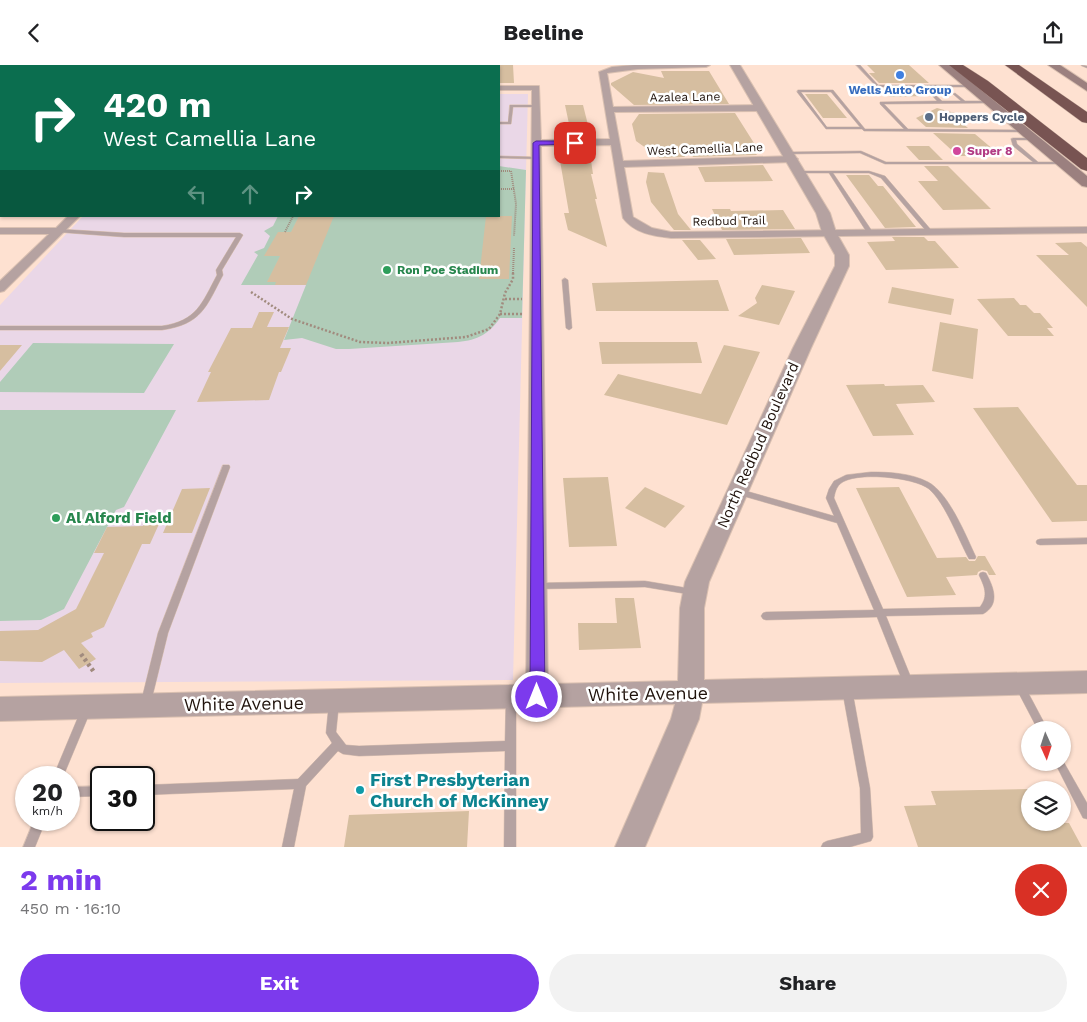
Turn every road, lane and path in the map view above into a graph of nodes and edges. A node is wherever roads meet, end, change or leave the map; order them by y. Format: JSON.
{"nodes":[{"id":1,"x":706,"y":65,"type":"edge"},
{"id":2,"x":735,"y":65,"type":"edge"},
{"id":3,"x":858,"y":65,"type":"edge"},
{"id":4,"x":944,"y":65,"type":"edge"},
{"id":5,"x":955,"y":65,"type":"edge"},
{"id":6,"x":1011,"y":65,"type":"edge"},
{"id":7,"x":1040,"y":65,"type":"edge"},
{"id":8,"x":1053,"y":65,"type":"edge"},
{"id":9,"x":1084,"y":65,"type":"edge"},
{"id":10,"x":1087,"y":67,"type":"edge"},
{"id":11,"x":968,"y":86,"type":"junction"},
{"id":12,"x":1087,"y":87,"type":"edge"},
{"id":13,"x":500,"y":88,"type":"edge"},
{"id":14,"x":500,"y":92,"type":"edge"},
{"id":15,"x":932,"y":93,"type":"dead end"},
{"id":16,"x":955,"y":94,"type":"dead end"},
{"id":17,"x":536,"y":95,"type":"junction"},
{"id":18,"x":1087,"y":98,"type":"edge"},
{"id":19,"x":989,"y":102,"type":"junction"},
{"id":20,"x":940,"y":103,"type":"junction"},
{"id":21,"x":964,"y":103,"type":"junction"},
{"id":22,"x":761,"y":108,"type":"junction"},
{"id":23,"x":608,"y":110,"type":"junction"},
{"id":24,"x":1087,"y":119,"type":"edge"},
{"id":25,"x":500,"y":123,"type":"edge"},
{"id":26,"x":863,"y":128,"type":"junction"},
{"id":27,"x":907,"y":130,"type":"junction"},
{"id":28,"x":1028,"y":135,"type":"junction"},
{"id":29,"x":614,"y":142,"type":"junction"},
{"id":30,"x":536,"y":150,"type":"junction"},
{"id":31,"x":500,"y":157,"type":"edge"},
{"id":32,"x":794,"y":161,"type":"junction"},
{"id":33,"x":1037,"y":163,"type":"junction"},
{"id":34,"x":1062,"y":163,"type":"junction"},
{"id":35,"x":618,"y":164,"type":"junction"},
{"id":36,"x":1087,"y":166,"type":"edge"},
{"id":37,"x":500,"y":171,"type":"edge"},
{"id":38,"x":830,"y":172,"type":"junction"},
{"id":39,"x":1087,"y":183,"type":"edge"},
{"id":40,"x":500,"y":189,"type":"edge"},
{"id":41,"x":514,"y":189,"type":"junction"},
{"id":42,"x":74,"y":217,"type":"edge"},
{"id":43,"x":292,"y":217,"type":"edge"},
{"id":44,"x":1087,"y":230,"type":"edge"},
{"id":45,"x":0,"y":231,"type":"edge"},
{"id":46,"x":58,"y":231,"type":"junction"},
{"id":47,"x":869,"y":231,"type":"junction"},
{"id":48,"x":929,"y":231,"type":"junction"},
{"id":49,"x":285,"y":232,"type":"dead end"},
{"id":50,"x":829,"y":232,"type":"junction"},
{"id":51,"x":514,"y":236,"type":"dead end"},
{"id":52,"x":514,"y":248,"type":"dead end"},
{"id":53,"x":565,"y":280,"type":"dead end"},
{"id":54,"x":0,"y":288,"type":"edge"},
{"id":55,"x":251,"y":292,"type":"dead end"},
{"id":56,"x":500,"y":314,"type":"junction"},
{"id":57,"x":538,"y":314,"type":"junction"},
{"id":58,"x":0,"y":328,"type":"edge"},
{"id":59,"x":569,"y":328,"type":"dead end"},
{"id":60,"x":226,"y":467,"type":"dead end"},
{"id":61,"x":738,"y":491,"type":"junction"},
{"id":62,"x":840,"y":521,"type":"junction"},
{"id":63,"x":1087,"y":541,"type":"edge"},
{"id":64,"x":1040,"y":542,"type":"dead end"},
{"id":65,"x":972,"y":557,"type":"dead end"},
{"id":66,"x":983,"y":575,"type":"dead end"},
{"id":67,"x":538,"y":586,"type":"junction"},
{"id":68,"x":695,"y":593,"type":"junction"},
{"id":69,"x":880,"y":613,"type":"junction"},
{"id":70,"x":766,"y":616,"type":"dead end"},
{"id":71,"x":81,"y":654,"type":"dead end"},
{"id":72,"x":94,"y":672,"type":"dead end"},
{"id":73,"x":1087,"y":682,"type":"edge"},
{"id":74,"x":1020,"y":684,"type":"junction"},
{"id":75,"x":910,"y":687,"type":"junction"},
{"id":76,"x":848,"y":689,"type":"junction"},
{"id":77,"x":691,"y":693,"type":"junction"},
{"id":78,"x":511,"y":697,"type":"junction"},
{"id":79,"x":537,"y":697,"type":"junction"},
{"id":80,"x":334,"y":701,"type":"junction"},
{"id":81,"x":145,"y":706,"type":"junction"},
{"id":82,"x":88,"y":707,"type":"junction"},
{"id":83,"x":0,"y":709,"type":"edge"},
{"id":84,"x":1038,"y":721,"type":"edge"},
{"id":85,"x":339,"y":743,"type":"junction"},
{"id":86,"x":511,"y":746,"type":"junction"},
{"id":87,"x":63,"y":766,"type":"edge"},
{"id":88,"x":1064,"y":771,"type":"edge"},
{"id":89,"x":301,"y":784,"type":"junction"},
{"id":90,"x":155,"y":790,"type":"edge"},
{"id":91,"x":1087,"y":814,"type":"edge"},
{"id":92,"x":36,"y":831,"type":"edge"},
{"id":93,"x":29,"y":847,"type":"edge"},
{"id":94,"x":288,"y":847,"type":"edge"},
{"id":95,"x":510,"y":847,"type":"edge"},
{"id":96,"x":630,"y":847,"type":"edge"},
{"id":97,"x":827,"y":847,"type":"edge"}],
"edges":[{"from":1,"to":23,"type":"street","name":"Redbud Trail"},
{"from":2,"to":22,"type":"street","name":"North Redbud Boulevard"},
{"from":3,"to":11,"type":"lane"},
{"from":4,"to":11,"type":"main road"},
{"from":5,"to":36,"type":"highway"},
{"from":6,"to":24,"type":"highway"},
{"from":7,"to":18,"type":"highway"},
{"from":8,"to":12,"type":"main road"},
{"from":9,"to":10,"type":"lane"},
{"from":11,"to":19,"type":"main road"},
{"from":13,"to":17,"type":"street"},
{"from":14,"to":17,"type":"street"},
{"from":15,"to":20,"type":"lane"},
{"from":16,"to":21,"type":"lane"},
{"from":17,"to":25,"type":"lane"},
{"from":17,"to":30,"type":"street"},
{"from":19,"to":21,"type":"lane"},
{"from":19,"to":28,"type":"main road"},
{"from":20,"to":21,"type":"lane"},
{"from":20,"to":27,"type":"lane"},
{"from":22,"to":23,"type":"street","name":"Azalea Lane"},
{"from":22,"to":32,"type":"street","name":"North Redbud Boulevard"},
{"from":23,"to":29,"type":"street","name":"Redbud Trail"},
{"from":26,"to":26,"type":"lane"},
{"from":26,"to":27,"type":"lane"},
{"from":27,"to":28,"type":"lane"},
{"from":28,"to":33,"type":"lane"},
{"from":28,"to":34,"type":"main road"},
{"from":29,"to":30,"type":"street"},
{"from":29,"to":35,"type":"street","name":"Redbud Trail"},
{"from":30,"to":31,"type":"lane"},
{"from":30,"to":57,"type":"street"},
{"from":32,"to":33,"type":"lane"},
{"from":32,"to":35,"type":"street","name":"West Camellia Lane"},
{"from":32,"to":38,"type":"lane"},
{"from":32,"to":50,"type":"street","name":"North Redbud Boulevard"},
{"from":33,"to":34,"type":"lane"},
{"from":34,"to":39,"type":"main road"},
{"from":35,"to":50,"type":"street","name":"Redbud Trail"},
{"from":37,"to":41,"type":"path"},
{"from":38,"to":47,"type":"lane"},
{"from":38,"to":48,"type":"lane"},
{"from":40,"to":41,"type":"path"},
{"from":41,"to":51,"type":"path"},
{"from":42,"to":46,"type":"street"},
{"from":43,"to":49,"type":"path"},
{"from":44,"to":48,"type":"street","name":"Redbud Trail"},
{"from":45,"to":46,"type":"street"},
{"from":46,"to":54,"type":"street"},
{"from":46,"to":58,"type":"lane"},
{"from":47,"to":48,"type":"street","name":"Redbud Trail"},
{"from":47,"to":50,"type":"street","name":"Redbud Trail"},
{"from":50,"to":61,"type":"street","name":"North Redbud Boulevard"},
{"from":52,"to":56,"type":"path"},
{"from":53,"to":59,"type":"lane"},
{"from":55,"to":56,"type":"path"},
{"from":56,"to":57,"type":"path"},
{"from":57,"to":67,"type":"street"},
{"from":60,"to":81,"type":"lane"},
{"from":61,"to":62,"type":"lane"},
{"from":61,"to":68,"type":"street","name":"North Redbud Boulevard"},
{"from":62,"to":65,"type":"lane"},
{"from":62,"to":69,"type":"lane"},
{"from":63,"to":64,"type":"lane"},
{"from":66,"to":69,"type":"lane"},
{"from":67,"to":68,"type":"lane"},
{"from":67,"to":79,"type":"street"},
{"from":68,"to":77,"type":"street","name":"North Redbud Boulevard"},
{"from":69,"to":70,"type":"lane"},
{"from":69,"to":75,"type":"lane"},
{"from":71,"to":72,"type":"path"},
{"from":73,"to":74,"type":"street","name":"White Avenue"},
{"from":74,"to":75,"type":"street","name":"White Avenue"},
{"from":74,"to":84,"type":"lane"},
{"from":75,"to":76,"type":"street","name":"White Avenue"},
{"from":76,"to":77,"type":"street","name":"White Avenue"},
{"from":76,"to":97,"type":"lane"},
{"from":77,"to":79,"type":"street","name":"White Avenue"},
{"from":77,"to":96,"type":"street","name":"North Redbud Boulevard"},
{"from":78,"to":79,"type":"street","name":"White Avenue"},
{"from":78,"to":80,"type":"street","name":"White Avenue"},
{"from":78,"to":86,"type":"lane"},
{"from":80,"to":81,"type":"street","name":"White Avenue"},
{"from":80,"to":85,"type":"lane"},
{"from":81,"to":82,"type":"street","name":"White Avenue"},
{"from":82,"to":83,"type":"street","name":"White Avenue"},
{"from":82,"to":87,"type":"lane"},
{"from":85,"to":86,"type":"lane"},
{"from":85,"to":89,"type":"lane"},
{"from":86,"to":95,"type":"lane"},
{"from":88,"to":91,"type":"lane"},
{"from":89,"to":90,"type":"lane"},
{"from":89,"to":94,"type":"lane"},
{"from":92,"to":93,"type":"lane"}]}
